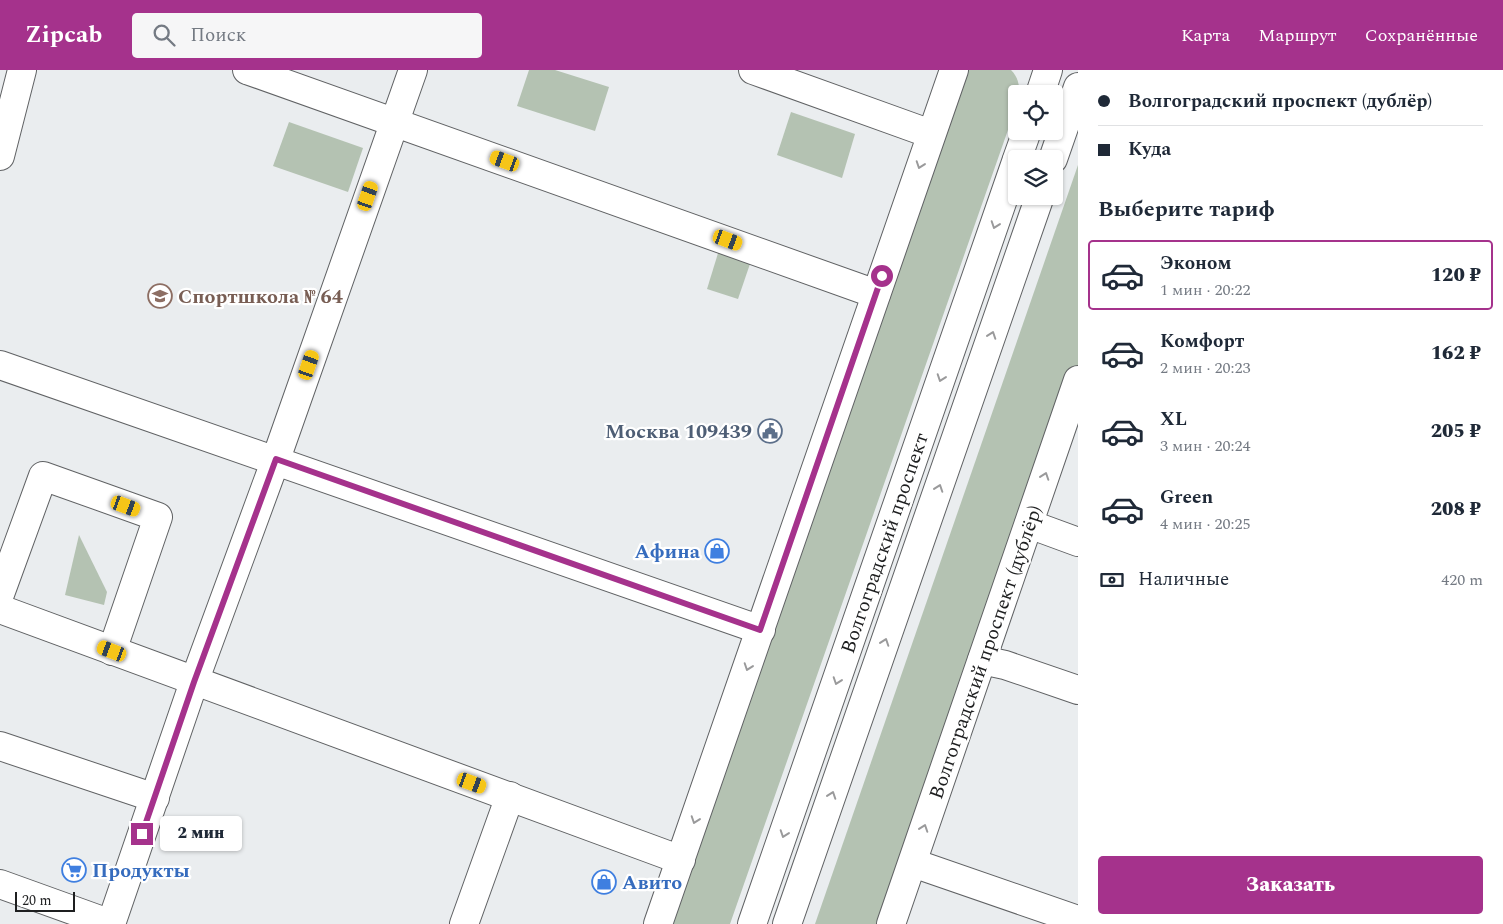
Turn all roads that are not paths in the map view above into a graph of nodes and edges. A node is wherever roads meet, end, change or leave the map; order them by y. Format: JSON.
{"nodes":[{"id":1,"x":22,"y":70,"type":"edge"},
{"id":2,"x":247,"y":70,"type":"edge"},
{"id":3,"x":413,"y":70,"type":"edge"},
{"id":4,"x":753,"y":70,"type":"edge"},
{"id":5,"x":954,"y":70,"type":"edge"},
{"id":6,"x":1048,"y":70,"type":"edge"},
{"id":7,"x":1043,"y":85,"type":"edge"},
{"id":8,"x":1078,"y":87,"type":"edge"},
{"id":9,"x":394,"y":121,"type":"junction"},
{"id":10,"x":931,"y":134,"type":"junction"},
{"id":11,"x":1056,"y":150,"type":"edge"},
{"id":12,"x":0,"y":156,"type":"edge"},
{"id":13,"x":1008,"y":186,"type":"edge"},
{"id":14,"x":1037,"y":205,"type":"edge"},
{"id":15,"x":876,"y":294,"type":"junction"},
{"id":16,"x":0,"y":365,"type":"edge"},
{"id":17,"x":1078,"y":380,"type":"edge"},
{"id":18,"x":276,"y":459,"type":"junction"},
{"id":19,"x":1029,"y":524,"type":"junction"},
{"id":20,"x":1078,"y":542,"type":"edge"},
{"id":21,"x":0,"y":594,"type":"edge"},
{"id":22,"x":0,"y":610,"type":"edge"},
{"id":23,"x":760,"y":630,"type":"junction"},
{"id":24,"x":112,"y":651,"type":"junction"},
{"id":25,"x":982,"y":660,"type":"junction"},
{"id":26,"x":194,"y":682,"type":"junction"},
{"id":27,"x":1078,"y":690,"type":"edge"},
{"id":28,"x":0,"y":746,"type":"edge"},
{"id":29,"x":510,"y":796,"type":"junction"},
{"id":30,"x":154,"y":798,"type":"junction"},
{"id":31,"x":681,"y":860,"type":"junction"},
{"id":32,"x":913,"y":863,"type":"junction"},
{"id":33,"x":0,"y":884,"type":"edge"},
{"id":34,"x":1078,"y":920,"type":"edge"},
{"id":35,"x":111,"y":924,"type":"edge"},
{"id":36,"x":464,"y":924,"type":"edge"},
{"id":37,"x":658,"y":924,"type":"edge"},
{"id":38,"x":752,"y":924,"type":"edge"},
{"id":39,"x":787,"y":924,"type":"edge"},
{"id":40,"x":891,"y":924,"type":"edge"}],
"edges":[{"from":1,"to":12,"type":"main road"},
{"from":2,"to":9,"type":"main road"},
{"from":3,"to":9,"type":"main road"},
{"from":4,"to":10,"type":"main road"},
{"from":5,"to":10,"type":"main road"},
{"from":6,"to":7,"type":"main road"},
{"from":8,"to":11,"type":"main road"},
{"from":9,"to":15,"type":"main road"},
{"from":9,"to":18,"type":"main road"},
{"from":10,"to":15,"type":"main road","one_way":true},
{"from":13,"to":38,"type":"main road","name":"Волгоградский проспект","one_way":true},
{"from":39,"to":14,"type":"main road","name":"Волгоградский проспект","one_way":true},
{"from":15,"to":23,"type":"main road"},
{"from":16,"to":18,"type":"main road"},
{"from":19,"to":17,"type":"main road","name":"Волгоградский проспект (дублёр)","one_way":true},
{"from":18,"to":23,"type":"main road"},
{"from":18,"to":26,"type":"main road"},
{"from":19,"to":20,"type":"main road"},
{"from":19,"to":25,"type":"main road","name":"Волгоградский проспект (дублёр)"},
{"from":21,"to":24,"type":"main road"},
{"from":22,"to":24,"type":"main road"},
{"from":23,"to":31,"type":"main road","one_way":true},
{"from":24,"to":26,"type":"main road"},
{"from":25,"to":27,"type":"main road"},
{"from":32,"to":25,"type":"main road","name":"Волгоградский проспект (дублёр)","one_way":true},
{"from":26,"to":29,"type":"main road"},
{"from":26,"to":30,"type":"main road"},
{"from":28,"to":30,"type":"main road"},
{"from":29,"to":31,"type":"main road"},
{"from":29,"to":36,"type":"main road"},
{"from":30,"to":35,"type":"main road"},
{"from":31,"to":37,"type":"main road"},
{"from":32,"to":34,"type":"main road"},
{"from":32,"to":40,"type":"main road","name":"Волгоградский проспект (дублёр)"},
{"from":33,"to":35,"type":"main road"}]}
